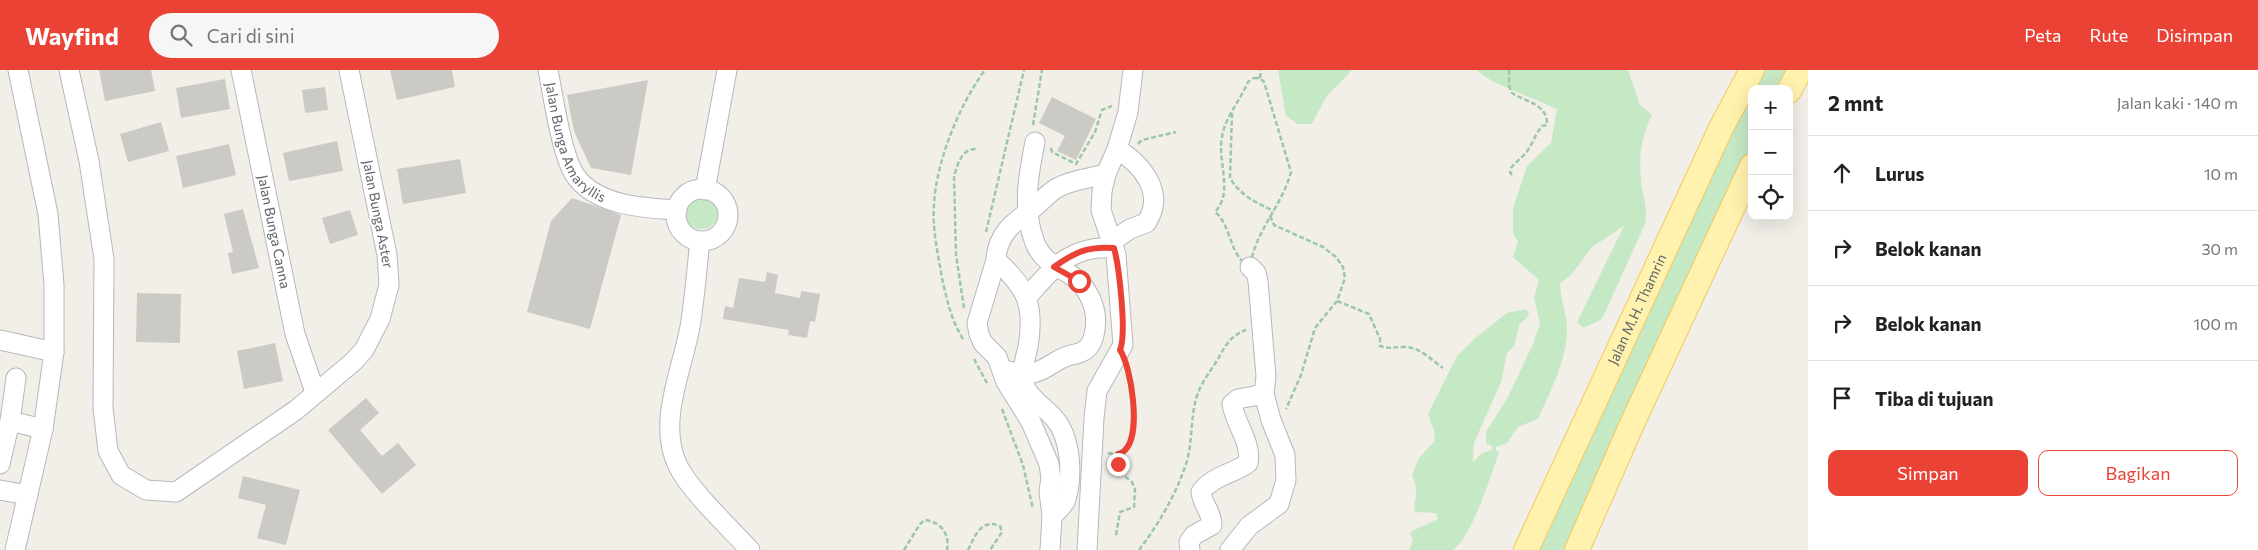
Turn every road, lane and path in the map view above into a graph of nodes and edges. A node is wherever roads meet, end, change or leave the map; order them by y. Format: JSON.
{"nodes":[{"id":1,"x":18,"y":70,"type":"edge"},
{"id":2,"x":69,"y":70,"type":"edge"},
{"id":3,"x":241,"y":70,"type":"edge"},
{"id":4,"x":349,"y":70,"type":"edge"},
{"id":5,"x":548,"y":70,"type":"edge"},
{"id":6,"x":727,"y":70,"type":"edge"},
{"id":7,"x":1024,"y":70,"type":"edge"},
{"id":8,"x":1042,"y":70,"type":"edge"},
{"id":9,"x":1133,"y":70,"type":"edge"},
{"id":10,"x":1261,"y":70,"type":"edge"},
{"id":11,"x":1509,"y":70,"type":"edge"},
{"id":12,"x":1800,"y":70,"type":"edge"},
{"id":13,"x":1750,"y":72,"type":"edge"},
{"id":14,"x":1260,"y":78,"type":"junction"},
{"id":15,"x":1792,"y":85,"type":"edge"},
{"id":16,"x":1131,"y":91,"type":"junction"},
{"id":17,"x":1232,"y":110,"type":"junction"},
{"id":18,"x":1176,"y":132,"type":"dead end"},
{"id":19,"x":1043,"y":145,"type":"junction"},
{"id":20,"x":976,"y":149,"type":"dead end"},
{"id":21,"x":1123,"y":152,"type":"junction"},
{"id":22,"x":1106,"y":174,"type":"junction"},
{"id":23,"x":1748,"y":175,"type":"edge"},
{"id":24,"x":1513,"y":177,"type":"dead end"},
{"id":25,"x":706,"y":190,"type":"junction"},
{"id":26,"x":677,"y":210,"type":"junction"},
{"id":27,"x":1274,"y":210,"type":"junction"},
{"id":28,"x":1028,"y":212,"type":"junction"},
{"id":29,"x":1270,"y":216,"type":"junction"},
{"id":30,"x":985,"y":236,"type":"dead end"},
{"id":31,"x":700,"y":241,"type":"junction"},
{"id":32,"x":1113,"y":245,"type":"junction"},
{"id":33,"x":996,"y":260,"type":"junction"},
{"id":34,"x":1054,"y":267,"type":"junction"},
{"id":35,"x":1250,"y":267,"type":"junction"},
{"id":36,"x":1027,"y":296,"type":"junction"},
{"id":37,"x":968,"y":298,"type":"dead end"},
{"id":38,"x":1338,"y":301,"type":"junction"},
{"id":39,"x":1262,"y":331,"type":"junction"},
{"id":40,"x":0,"y":340,"type":"edge"},
{"id":41,"x":1120,"y":350,"type":"junction"},
{"id":42,"x":54,"y":352,"type":"junction"},
{"id":43,"x":1443,"y":368,"type":"dead end"},
{"id":44,"x":1003,"y":370,"type":"junction"},
{"id":45,"x":1024,"y":373,"type":"junction"},
{"id":46,"x":16,"y":378,"type":"dead end"},
{"id":47,"x":315,"y":392,"type":"junction"},
{"id":48,"x":1264,"y":394,"type":"junction"},
{"id":49,"x":10,"y":421,"type":"junction"},
{"id":50,"x":1273,"y":425,"type":"junction"},
{"id":51,"x":43,"y":429,"type":"junction"},
{"id":52,"x":1092,"y":449,"type":"junction"},
{"id":53,"x":1118,"y":454,"type":"junction"},
{"id":54,"x":0,"y":464,"type":"edge"},
{"id":55,"x":0,"y":490,"type":"edge"},
{"id":56,"x":28,"y":495,"type":"junction"},
{"id":57,"x":1052,"y":516,"type":"junction"},
{"id":58,"x":1116,"y":535,"type":"dead end"},
{"id":59,"x":10,"y":548,"type":"edge"},
{"id":60,"x":750,"y":550,"type":"edge"},
{"id":61,"x":904,"y":550,"type":"edge"},
{"id":62,"x":947,"y":550,"type":"edge"},
{"id":63,"x":968,"y":550,"type":"edge"},
{"id":64,"x":990,"y":550,"type":"edge"},
{"id":65,"x":1050,"y":550,"type":"edge"},
{"id":66,"x":1088,"y":550,"type":"edge"},
{"id":67,"x":1139,"y":550,"type":"edge"},
{"id":68,"x":1190,"y":550,"type":"edge"},
{"id":69,"x":1230,"y":550,"type":"edge"},
{"id":70,"x":1526,"y":550,"type":"edge"},
{"id":71,"x":1577,"y":550,"type":"edge"}],
"edges":[{"from":1,"to":42,"type":"street"},
{"from":2,"to":47,"type":"street","name":"Jalan Bunga Aster"},
{"from":3,"to":47,"type":"street","name":"Jalan Bunga Canna"},
{"from":4,"to":47,"type":"street","name":"Jalan Bunga Aster"},
{"from":5,"to":26,"type":"street","name":"Jalan Bunga Amaryllis"},
{"from":6,"to":25,"type":"street"},
{"from":7,"to":30,"type":"path"},
{"from":8,"to":19,"type":"path"},
{"from":9,"to":16,"type":"street"},
{"from":10,"to":14,"type":"path"},
{"from":11,"to":24,"type":"path"},
{"from":12,"to":15,"type":"main road"},
{"from":13,"to":70,"type":"main road","name":"Jalan M.H. Thamrin"},
{"from":14,"to":17,"type":"path"},
{"from":14,"to":27,"type":"path"},
{"from":16,"to":19,"type":"path"},
{"from":16,"to":21,"type":"street"},
{"from":17,"to":27,"type":"path"},
{"from":17,"to":35,"type":"path"},
{"from":18,"to":21,"type":"path"},
{"from":19,"to":28,"type":"street"},
{"from":20,"to":37,"type":"path"},
{"from":21,"to":22,"type":"street"},
{"from":21,"to":32,"type":"street"},
{"from":22,"to":28,"type":"street"},
{"from":22,"to":32,"type":"street"},
{"from":23,"to":71,"type":"main road"},
{"from":25,"to":26,"type":"street"},
{"from":25,"to":31,"type":"street"},
{"from":26,"to":31,"type":"street"},
{"from":27,"to":29,"type":"path"},
{"from":28,"to":33,"type":"street"},
{"from":28,"to":34,"type":"street"},
{"from":29,"to":35,"type":"path"},
{"from":29,"to":38,"type":"path"},
{"from":31,"to":60,"type":"street"},
{"from":32,"to":34,"type":"street"},
{"from":32,"to":41,"type":"street"},
{"from":33,"to":36,"type":"street"},
{"from":33,"to":44,"type":"street"},
{"from":34,"to":36,"type":"street"},
{"from":34,"to":45,"type":"street"},
{"from":35,"to":39,"type":"street"},
{"from":36,"to":45,"type":"street"},
{"from":38,"to":43,"type":"path"},
{"from":38,"to":50,"type":"path"},
{"from":39,"to":48,"type":"street"},
{"from":39,"to":67,"type":"path"},
{"from":40,"to":42,"type":"street"},
{"from":41,"to":52,"type":"street"},
{"from":41,"to":53,"type":"path"},
{"from":42,"to":51,"type":"street"},
{"from":44,"to":45,"type":"street"},
{"from":44,"to":57,"type":"street"},
{"from":45,"to":57,"type":"street"},
{"from":46,"to":49,"type":"street"},
{"from":48,"to":50,"type":"street"},
{"from":48,"to":68,"type":"street"},
{"from":49,"to":51,"type":"street"},
{"from":49,"to":54,"type":"street"},
{"from":50,"to":69,"type":"street"},
{"from":51,"to":56,"type":"street"},
{"from":52,"to":53,"type":"path"},
{"from":52,"to":66,"type":"street"},
{"from":53,"to":58,"type":"path"},
{"from":55,"to":56,"type":"street"},
{"from":56,"to":59,"type":"street"},
{"from":57,"to":65,"type":"street"},
{"from":61,"to":62,"type":"path"},
{"from":63,"to":64,"type":"path"}]}
